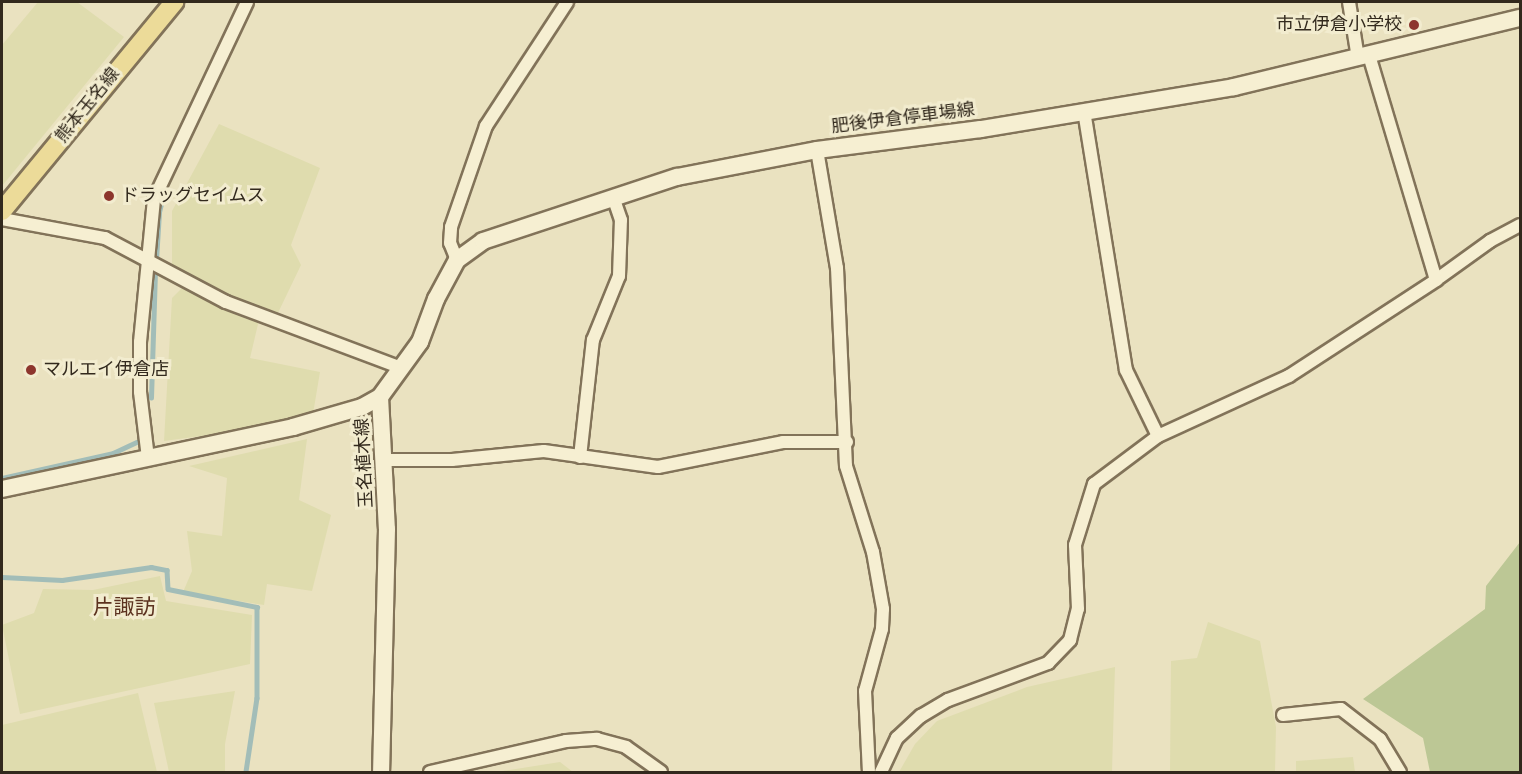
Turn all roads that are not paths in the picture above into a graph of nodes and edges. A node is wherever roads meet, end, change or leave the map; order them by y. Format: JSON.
{"nodes":[{"id":1,"x":174,"y":2,"type":"edge"},
{"id":2,"x":247,"y":2,"type":"edge"},
{"id":3,"x":567,"y":2,"type":"edge"},
{"id":4,"x":1349,"y":2,"type":"edge"},
{"id":5,"x":1521,"y":18,"type":"edge"},
{"id":6,"x":1363,"y":56,"type":"junction"},
{"id":7,"x":1084,"y":111,"type":"junction"},
{"id":8,"x":817,"y":150,"type":"junction"},
{"id":9,"x":614,"y":200,"type":"junction"},
{"id":10,"x":2,"y":211,"type":"edge"},
{"id":11,"x":2,"y":219,"type":"edge"},
{"id":12,"x":1521,"y":225,"type":"edge"},
{"id":13,"x":147,"y":260,"type":"junction"},
{"id":14,"x":457,"y":260,"type":"junction"},
{"id":15,"x":1436,"y":280,"type":"junction"},
{"id":16,"x":402,"y":368,"type":"junction"},
{"id":17,"x":380,"y":397,"type":"junction"},
{"id":18,"x":1158,"y":436,"type":"junction"},
{"id":19,"x":847,"y":442,"type":"junction"},
{"id":20,"x":580,"y":457,"type":"junction"},
{"id":21,"x":148,"y":458,"type":"junction"},
{"id":22,"x":386,"y":460,"type":"junction"},
{"id":23,"x":2,"y":489,"type":"edge"},
{"id":24,"x":1283,"y":715,"type":"dead end"},
{"id":25,"x":381,"y":772,"type":"edge"},
{"id":26,"x":430,"y":772,"type":"edge"},
{"id":27,"x":661,"y":772,"type":"edge"},
{"id":28,"x":869,"y":772,"type":"edge"},
{"id":29,"x":881,"y":772,"type":"edge"},
{"id":30,"x":1400,"y":772,"type":"edge"}],
"edges":[{"from":1,"to":10,"type":"main road","name":"熊本玉名線"},
{"from":2,"to":13,"type":"street"},
{"from":3,"to":14,"type":"street"},
{"from":4,"to":6,"type":"street"},
{"from":5,"to":6,"type":"main road","name":"肥後伊倉停車場線"},
{"from":6,"to":7,"type":"main road","name":"肥後伊倉停車場線"},
{"from":6,"to":15,"type":"street"},
{"from":7,"to":8,"type":"main road","name":"肥後伊倉停車場線"},
{"from":7,"to":18,"type":"street"},
{"from":8,"to":9,"type":"main road","name":"肥後伊倉停車場線"},
{"from":8,"to":19,"type":"street"},
{"from":9,"to":14,"type":"main road","name":"肥後伊倉停車場線"},
{"from":9,"to":20,"type":"street"},
{"from":11,"to":13,"type":"street"},
{"from":12,"to":15,"type":"street"},
{"from":13,"to":16,"type":"street"},
{"from":13,"to":21,"type":"street"},
{"from":14,"to":16,"type":"main road","name":"肥後伊倉停車場線"},
{"from":15,"to":18,"type":"street"},
{"from":16,"to":17,"type":"main road","name":"肥後伊倉停車場線"},
{"from":17,"to":21,"type":"main road","name":"玉名植木線"},
{"from":17,"to":22,"type":"main road","name":"玉名植木線"},
{"from":18,"to":29,"type":"street"},
{"from":19,"to":20,"type":"street"},
{"from":19,"to":28,"type":"street"},
{"from":20,"to":22,"type":"street"},
{"from":21,"to":23,"type":"main road","name":"玉名植木線"},
{"from":22,"to":25,"type":"main road","name":"玉名植木線"},
{"from":24,"to":30,"type":"street"},
{"from":26,"to":27,"type":"street"}]}
